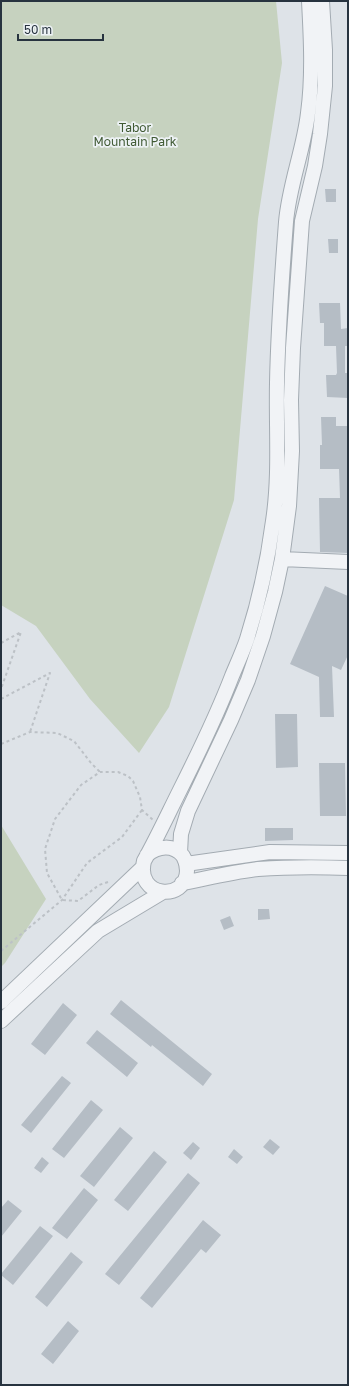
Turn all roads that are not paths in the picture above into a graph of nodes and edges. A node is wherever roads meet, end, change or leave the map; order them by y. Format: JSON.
{"nodes":[{"id":1,"x":309,"y":1,"type":"edge"},
{"id":2,"x":322,"y":1,"type":"edge"},
{"id":3,"x":282,"y":559,"type":"junction"},
{"id":4,"x":348,"y":562,"type":"edge"},
{"id":5,"x":348,"y":852,"type":"edge"},
{"id":6,"x":147,"y":855,"type":"junction"},
{"id":7,"x":183,"y":858,"type":"junction"},
{"id":8,"x":142,"y":868,"type":"junction"},
{"id":9,"x":348,"y":868,"type":"edge"},
{"id":10,"x":182,"y":883,"type":"junction"},
{"id":11,"x":163,"y":892,"type":"junction"},
{"id":12,"x":1,"y":1002,"type":"edge"},
{"id":13,"x":1,"y":1021,"type":"edge"}],
"edges":[{"from":1,"to":6,"type":"street"},
{"from":2,"to":3,"type":"street"},
{"from":3,"to":4,"type":"street"},
{"from":3,"to":7,"type":"street"},
{"from":5,"to":7,"type":"street"},
{"from":6,"to":7,"type":"street"},
{"from":6,"to":8,"type":"street"},
{"from":7,"to":10,"type":"street"},
{"from":8,"to":11,"type":"street"},
{"from":8,"to":12,"type":"street"},
{"from":9,"to":10,"type":"street"},
{"from":10,"to":11,"type":"street"},
{"from":11,"to":13,"type":"street"}]}
